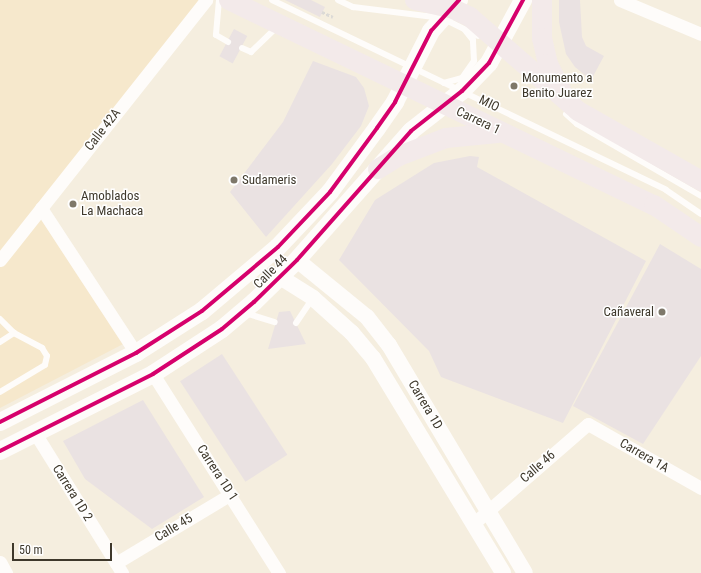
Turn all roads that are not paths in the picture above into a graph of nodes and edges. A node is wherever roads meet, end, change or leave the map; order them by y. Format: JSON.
{"nodes":[{"id":1,"x":206,"y":0,"type":"edge"},
{"id":2,"x":219,"y":0,"type":"edge"},
{"id":3,"x":229,"y":0,"type":"edge"},
{"id":4,"x":272,"y":0,"type":"edge"},
{"id":5,"x":338,"y":0,"type":"edge"},
{"id":6,"x":415,"y":0,"type":"edge"},
{"id":7,"x":523,"y":0,"type":"edge"},
{"id":8,"x":542,"y":0,"type":"edge"},
{"id":9,"x":620,"y":0,"type":"edge"},
{"id":10,"x":451,"y":12,"type":"edge"},
{"id":11,"x":280,"y":24,"type":"junction"},
{"id":12,"x":701,"y":34,"type":"edge"},
{"id":13,"x":228,"y":42,"type":"dead end"},
{"id":14,"x":501,"y":47,"type":"junction"},
{"id":15,"x":242,"y":48,"type":"dead end"},
{"id":16,"x":408,"y":76,"type":"junction"},
{"id":17,"x":442,"y":83,"type":"junction"},
{"id":18,"x":538,"y":87,"type":"dead end"},
{"id":19,"x":462,"y":91,"type":"junction"},
{"id":20,"x":441,"y":104,"type":"junction"},
{"id":21,"x":570,"y":110,"type":"junction"},
{"id":22,"x":502,"y":133,"type":"junction"},
{"id":23,"x":378,"y":169,"type":"junction"},
{"id":24,"x":701,"y":181,"type":"edge"},
{"id":25,"x":701,"y":196,"type":"edge"},
{"id":26,"x":41,"y":208,"type":"junction"},
{"id":27,"x":701,"y":214,"type":"edge"},
{"id":28,"x":701,"y":237,"type":"edge"},
{"id":29,"x":0,"y":260,"type":"edge"},
{"id":30,"x":297,"y":260,"type":"junction"},
{"id":31,"x":280,"y":277,"type":"junction"},
{"id":32,"x":313,"y":298,"type":"junction"},
{"id":33,"x":242,"y":312,"type":"junction"},
{"id":34,"x":367,"y":317,"type":"junction"},
{"id":35,"x":0,"y":319,"type":"edge"},
{"id":36,"x":275,"y":322,"type":"dead end"},
{"id":37,"x":296,"y":323,"type":"dead end"},
{"id":38,"x":14,"y":333,"type":"junction"},
{"id":39,"x":352,"y":333,"type":"junction"},
{"id":40,"x":0,"y":342,"type":"edge"},
{"id":41,"x":136,"y":353,"type":"junction"},
{"id":42,"x":153,"y":374,"type":"junction"},
{"id":43,"x":0,"y":392,"type":"edge"},
{"id":44,"x":0,"y":422,"type":"edge"},
{"id":45,"x":588,"y":424,"type":"joint"},
{"id":46,"x":35,"y":433,"type":"junction"},
{"id":47,"x":0,"y":451,"type":"edge"},
{"id":48,"x":701,"y":488,"type":"edge"},
{"id":49,"x":231,"y":494,"type":"junction"},
{"id":50,"x":489,"y":511,"type":"junction"},
{"id":51,"x":474,"y":523,"type":"junction"},
{"id":52,"x":0,"y":562,"type":"edge"},
{"id":53,"x":119,"y":568,"type":"edge"},
{"id":54,"x":6,"y":573,"type":"edge"},
{"id":55,"x":279,"y":573,"type":"edge"},
{"id":56,"x":503,"y":573,"type":"edge"},
{"id":57,"x":525,"y":573,"type":"edge"}],
"edges":[{"from":1,"to":26,"type":"street","name":"Calle 42A"},
{"from":2,"to":13,"type":"lane"},
{"from":3,"to":11,"type":"main road","name":"Carrera 1"},
{"from":4,"to":16,"type":"lane","name":"MIO"},
{"from":5,"to":10,"type":"lane"},
{"from":6,"to":10,"type":"main road"},
{"from":7,"to":14,"type":"main road","name":"Calle 44"},
{"from":8,"to":21,"type":"main road"},
{"from":9,"to":12,"type":"street"},
{"from":10,"to":14,"type":"main road"},
{"from":10,"to":16,"type":"main road","name":"Calle 44"},
{"from":10,"to":17,"type":"lane"},
{"from":11,"to":15,"type":"lane"},
{"from":11,"to":16,"type":"main road","name":"Carrera 1"},
{"from":14,"to":18,"type":"lane"},
{"from":14,"to":19,"type":"main road","name":"Calle 44"},
{"from":14,"to":21,"type":"main road"},
{"from":16,"to":17,"type":"lane","name":"MIO"},
{"from":16,"to":20,"type":"main road","name":"Carrera 1"},
{"from":16,"to":41,"type":"main road","name":"Calle 44"},
{"from":17,"to":19,"type":"lane","name":"MIO"},
{"from":19,"to":20,"type":"main road","name":"Calle 44"},
{"from":19,"to":27,"type":"lane","name":"MIO"},
{"from":20,"to":22,"type":"main road","name":"Carrera 1"},
{"from":20,"to":23,"type":"main road","name":"Calle 44"},
{"from":21,"to":24,"type":"main road"},
{"from":21,"to":25,"type":"lane"},
{"from":22,"to":23,"type":"main road"},
{"from":22,"to":28,"type":"main road","name":"Carrera 1"},
{"from":23,"to":30,"type":"main road","name":"Calle 44"},
{"from":26,"to":29,"type":"street","name":"Calle 42A"},
{"from":26,"to":41,"type":"street"},
{"from":30,"to":31,"type":"main road","name":"Calle 44"},
{"from":30,"to":34,"type":"street","name":"Carrera 1D"},
{"from":31,"to":32,"type":"street","name":"Carrera 1D"},
{"from":31,"to":33,"type":"main road","name":"Calle 44"},
{"from":32,"to":37,"type":"lane"},
{"from":32,"to":39,"type":"street","name":"Carrera 1D"},
{"from":33,"to":36,"type":"lane"},
{"from":33,"to":42,"type":"main road","name":"Calle 44"},
{"from":34,"to":39,"type":"street"},
{"from":34,"to":50,"type":"street","name":"Carrera 1D"},
{"from":35,"to":38,"type":"lane"},
{"from":38,"to":40,"type":"lane"},
{"from":38,"to":43,"type":"lane"},
{"from":39,"to":51,"type":"street","name":"Carrera 1D"},
{"from":41,"to":44,"type":"main road","name":"Calle 44"},
{"from":42,"to":46,"type":"main road","name":"Calle 44"},
{"from":42,"to":49,"type":"street","name":"Carrera 1D 1"},
{"from":45,"to":48,"type":"street","name":"Carrera 1A"},
{"from":45,"to":50,"type":"street","name":"Calle 46"},
{"from":46,"to":47,"type":"main road","name":"Calle 44"},
{"from":46,"to":53,"type":"street","name":"Carrera 1D 2"},
{"from":49,"to":53,"type":"street","name":"Calle 45"},
{"from":49,"to":55,"type":"street","name":"Carrera 1D 1"},
{"from":50,"to":51,"type":"street","name":"Calle 46"},
{"from":50,"to":57,"type":"street","name":"Carrera 1D"},
{"from":51,"to":56,"type":"street","name":"Carrera 1D"},
{"from":52,"to":54,"type":"street"}]}
